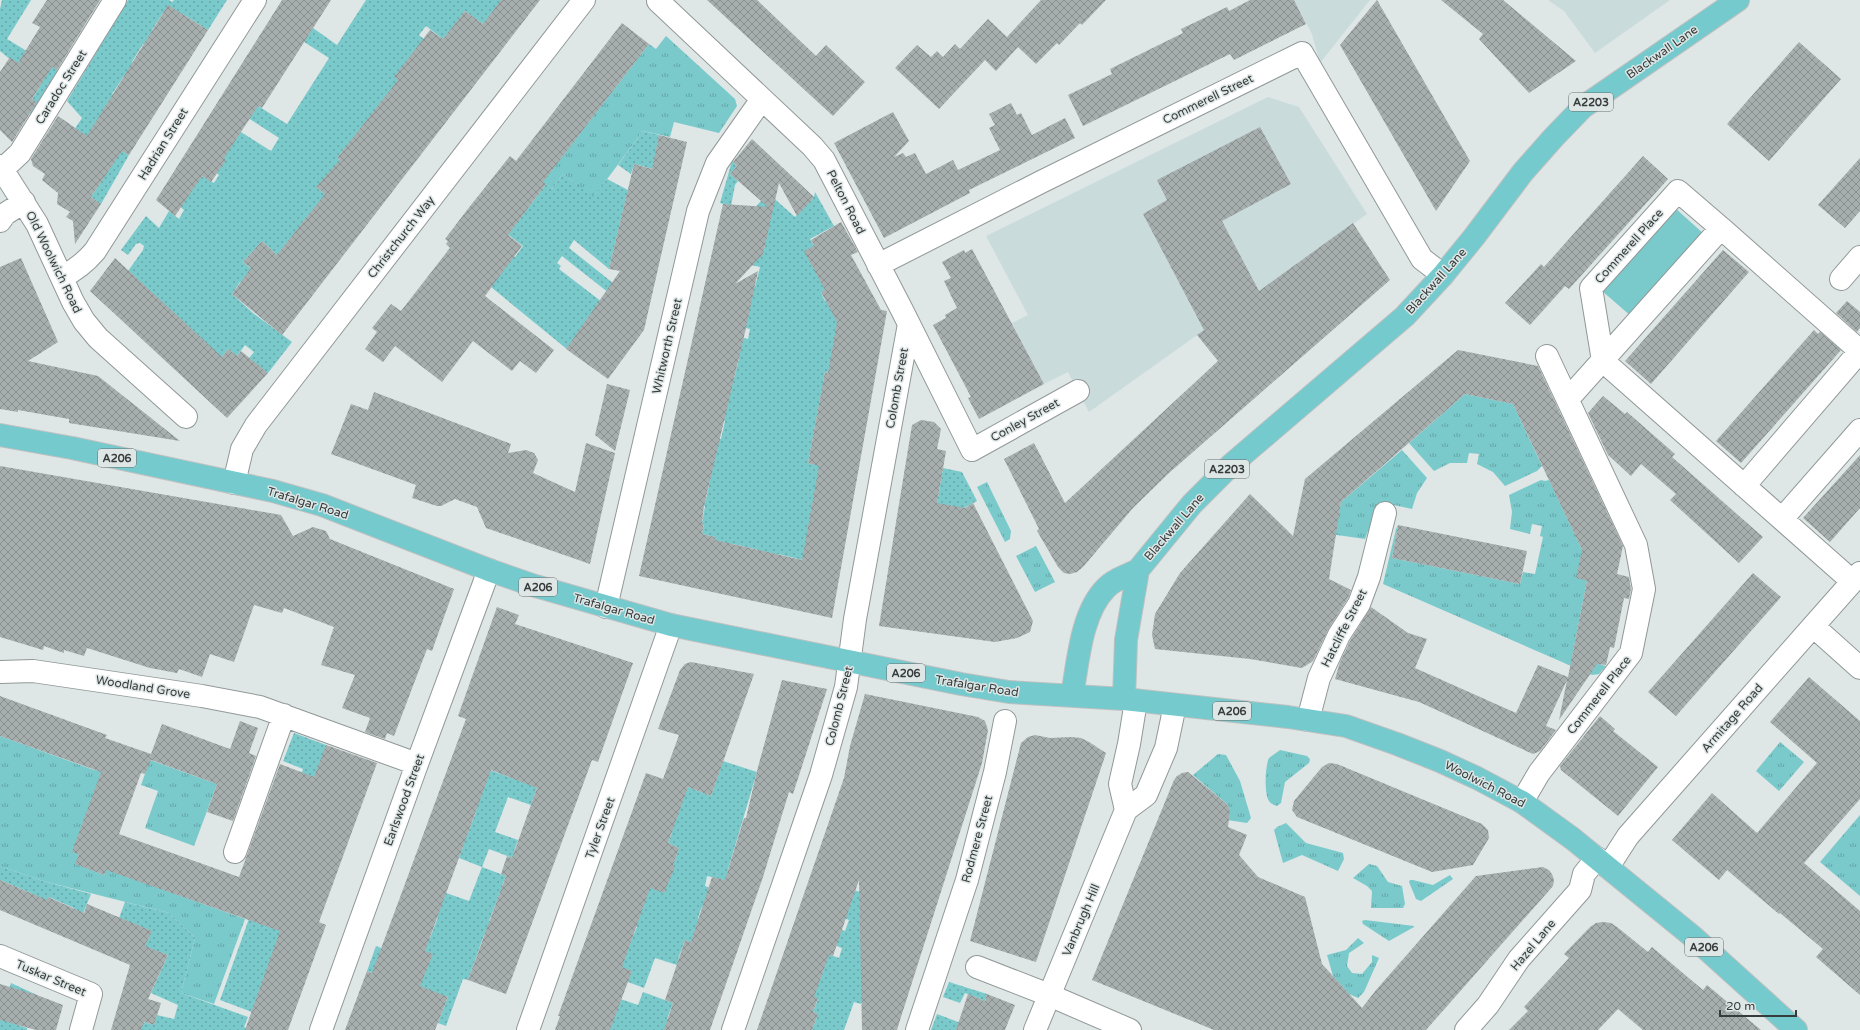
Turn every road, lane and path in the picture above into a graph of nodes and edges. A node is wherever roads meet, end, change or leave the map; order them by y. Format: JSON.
{"nodes":[{"id":1,"x":115,"y":0,"type":"edge"},
{"id":2,"x":255,"y":0,"type":"edge"},
{"id":3,"x":584,"y":0,"type":"edge"},
{"id":4,"x":1738,"y":0,"type":"edge"},
{"id":5,"x":658,"y":1,"type":"dead end"},
{"id":6,"x":762,"y":99,"type":"junction"},
{"id":7,"x":1,"y":168,"type":"edge"},
{"id":8,"x":24,"y":202,"type":"junction"},
{"id":9,"x":0,"y":221,"type":"edge"},
{"id":10,"x":1721,"y":228,"type":"junction"},
{"id":11,"x":1860,"y":257,"type":"edge"},
{"id":12,"x":878,"y":265,"type":"junction"},
{"id":13,"x":1443,"y":275,"type":"junction"},
{"id":14,"x":62,"y":277,"type":"junction"},
{"id":15,"x":1841,"y":279,"type":"dead end"},
{"id":16,"x":909,"y":324,"type":"junction"},
{"id":17,"x":1860,"y":351,"type":"edge"},
{"id":18,"x":1547,"y":356,"type":"dead end"},
{"id":19,"x":1603,"y":362,"type":"junction"},
{"id":20,"x":1078,"y":390,"type":"dead end"},
{"id":21,"x":1568,"y":399,"type":"junction"},
{"id":22,"x":186,"y":417,"type":"dead end"},
{"id":23,"x":1860,"y":430,"type":"edge"},
{"id":24,"x":0,"y":435,"type":"edge"},
{"id":25,"x":972,"y":450,"type":"joint"},
{"id":26,"x":234,"y":483,"type":"junction"},
{"id":27,"x":1744,"y":486,"type":"junction"},
{"id":28,"x":1385,"y":513,"type":"dead end"},
{"id":29,"x":1782,"y":519,"type":"junction"},
{"id":30,"x":489,"y":570,"type":"junction"},
{"id":31,"x":1138,"y":570,"type":"junction"},
{"id":32,"x":1856,"y":577,"type":"edge"},
{"id":33,"x":606,"y":607,"type":"junction"},
{"id":34,"x":671,"y":626,"type":"junction"},
{"id":35,"x":1813,"y":626,"type":"junction"},
{"id":36,"x":851,"y":662,"type":"junction"},
{"id":37,"x":1860,"y":668,"type":"edge"},
{"id":38,"x":0,"y":672,"type":"edge"},
{"id":39,"x":1072,"y":696,"type":"junction"},
{"id":40,"x":1130,"y":700,"type":"junction"},
{"id":41,"x":1175,"y":705,"type":"junction"},
{"id":42,"x":284,"y":715,"type":"junction"},
{"id":43,"x":1308,"y":720,"type":"junction"},
{"id":44,"x":1005,"y":721,"type":"dead end"},
{"id":45,"x":417,"y":764,"type":"junction"},
{"id":46,"x":1522,"y":802,"type":"junction"},
{"id":47,"x":1126,"y":810,"type":"junction"},
{"id":48,"x":235,"y":852,"type":"dead end"},
{"id":49,"x":1602,"y":862,"type":"junction"},
{"id":50,"x":0,"y":956,"type":"edge"},
{"id":51,"x":977,"y":968,"type":"dead end"},
{"id":52,"x":1049,"y":996,"type":"junction"},
{"id":53,"x":80,"y":1030,"type":"edge"},
{"id":54,"x":321,"y":1030,"type":"edge"},
{"id":55,"x":528,"y":1030,"type":"edge"},
{"id":56,"x":733,"y":1030,"type":"edge"},
{"id":57,"x":917,"y":1030,"type":"edge"},
{"id":58,"x":1035,"y":1030,"type":"edge"},
{"id":59,"x":1130,"y":1030,"type":"edge"},
{"id":60,"x":1466,"y":1030,"type":"edge"},
{"id":61,"x":1796,"y":1030,"type":"edge"}],
"edges":[{"from":1,"to":7,"type":"street","name":"Caradoc Street"},
{"from":2,"to":14,"type":"street","name":"Hadrian Street"},
{"from":3,"to":26,"type":"street","name":"Christchurch Way"},
{"from":4,"to":13,"type":"main road","name":"Blackwall Lane","number":"A2203"},
{"from":5,"to":6,"type":"street","name":"Pelton Road"},
{"from":6,"to":12,"type":"street","name":"Pelton Road"},
{"from":6,"to":33,"type":"street","name":"Whitworth Street"},
{"from":7,"to":8,"type":"street","name":"Old Woolwich Road"},
{"from":8,"to":9,"type":"street"},
{"from":8,"to":14,"type":"street","name":"Old Woolwich Road"},
{"from":10,"to":17,"type":"street","name":"Commerell Place"},
{"from":10,"to":19,"type":"street"},
{"from":10,"to":19,"type":"street","name":"Commerell Place"},
{"from":11,"to":15,"type":"street"},
{"from":12,"to":13,"type":"street","name":"Commerell Street"},
{"from":12,"to":16,"type":"street","name":"Pelton Road"},
{"from":13,"to":31,"type":"main road","name":"Blackwall Lane","number":"A2203"},
{"from":14,"to":22,"type":"street","name":"Old Woolwich Road"},
{"from":16,"to":25,"type":"street","name":"Pelton Road"},
{"from":16,"to":36,"type":"street","name":"Colomb Street"},
{"from":17,"to":27,"type":"street","name":"Commerell Place"},
{"from":18,"to":21,"type":"street","name":"Commerell Place"},
{"from":19,"to":21,"type":"street"},
{"from":19,"to":27,"type":"street"},
{"from":20,"to":25,"type":"street","name":"Conley Street"},
{"from":21,"to":46,"type":"street","name":"Commerell Place"},
{"from":23,"to":29,"type":"street"},
{"from":24,"to":26,"type":"main road","name":"Trafalgar Road","number":"A206"},
{"from":26,"to":30,"type":"main road","name":"Trafalgar Road","number":"A206"},
{"from":27,"to":29,"type":"street"},
{"from":28,"to":43,"type":"street","name":"Hatcliffe Street"},
{"from":29,"to":32,"type":"street"},
{"from":30,"to":33,"type":"main road","name":"Trafalgar Road","number":"A206"},
{"from":30,"to":45,"type":"street","name":"Earlswood Street"},
{"from":31,"to":39,"type":"main road","name":"Blackwall Lane","number":"A2203"},
{"from":31,"to":40,"type":"main road","name":"Blackwall Lane","number":"A2203"},
{"from":32,"to":35,"type":"street","name":"Armitage Road"},
{"from":33,"to":34,"type":"main road","name":"Trafalgar Road","number":"A206"},
{"from":34,"to":36,"type":"main road","name":"Trafalgar Road","number":"A206"},
{"from":34,"to":55,"type":"street","name":"Tyler Street"},
{"from":35,"to":37,"type":"street"},
{"from":35,"to":49,"type":"street","name":"Armitage Road"},
{"from":36,"to":39,"type":"main road","name":"Trafalgar Road","number":"A206"},
{"from":36,"to":56,"type":"street","name":"Colomb Street"},
{"from":38,"to":42,"type":"street","name":"Woodland Grove"},
{"from":39,"to":40,"type":"main road","name":"Trafalgar Road","number":"A206"},
{"from":40,"to":41,"type":"main road","name":"Woolwich Road","number":"A206"},
{"from":40,"to":47,"type":"street"},
{"from":41,"to":43,"type":"main road","name":"Woolwich Road","number":"A206"},
{"from":41,"to":47,"type":"street"},
{"from":42,"to":45,"type":"street","name":"Woodland Grove"},
{"from":42,"to":48,"type":"street"},
{"from":43,"to":46,"type":"main road","name":"Woolwich Road","number":"A206"},
{"from":44,"to":57,"type":"street","name":"Rodmere Street"},
{"from":45,"to":54,"type":"street","name":"Earlswood Street"},
{"from":46,"to":49,"type":"main road","name":"Woolwich Road","number":"A206"},
{"from":47,"to":52,"type":"street","name":"Vanbrugh Hill"},
{"from":49,"to":60,"type":"street","name":"Hazel Lane"},
{"from":49,"to":61,"type":"main road","name":"Woolwich Road","number":"A206"},
{"from":50,"to":53,"type":"street","name":"Tuskar Street"},
{"from":51,"to":52,"type":"street"},
{"from":52,"to":58,"type":"street","name":"Vanbrugh Hill"},
{"from":52,"to":59,"type":"street"}]}
